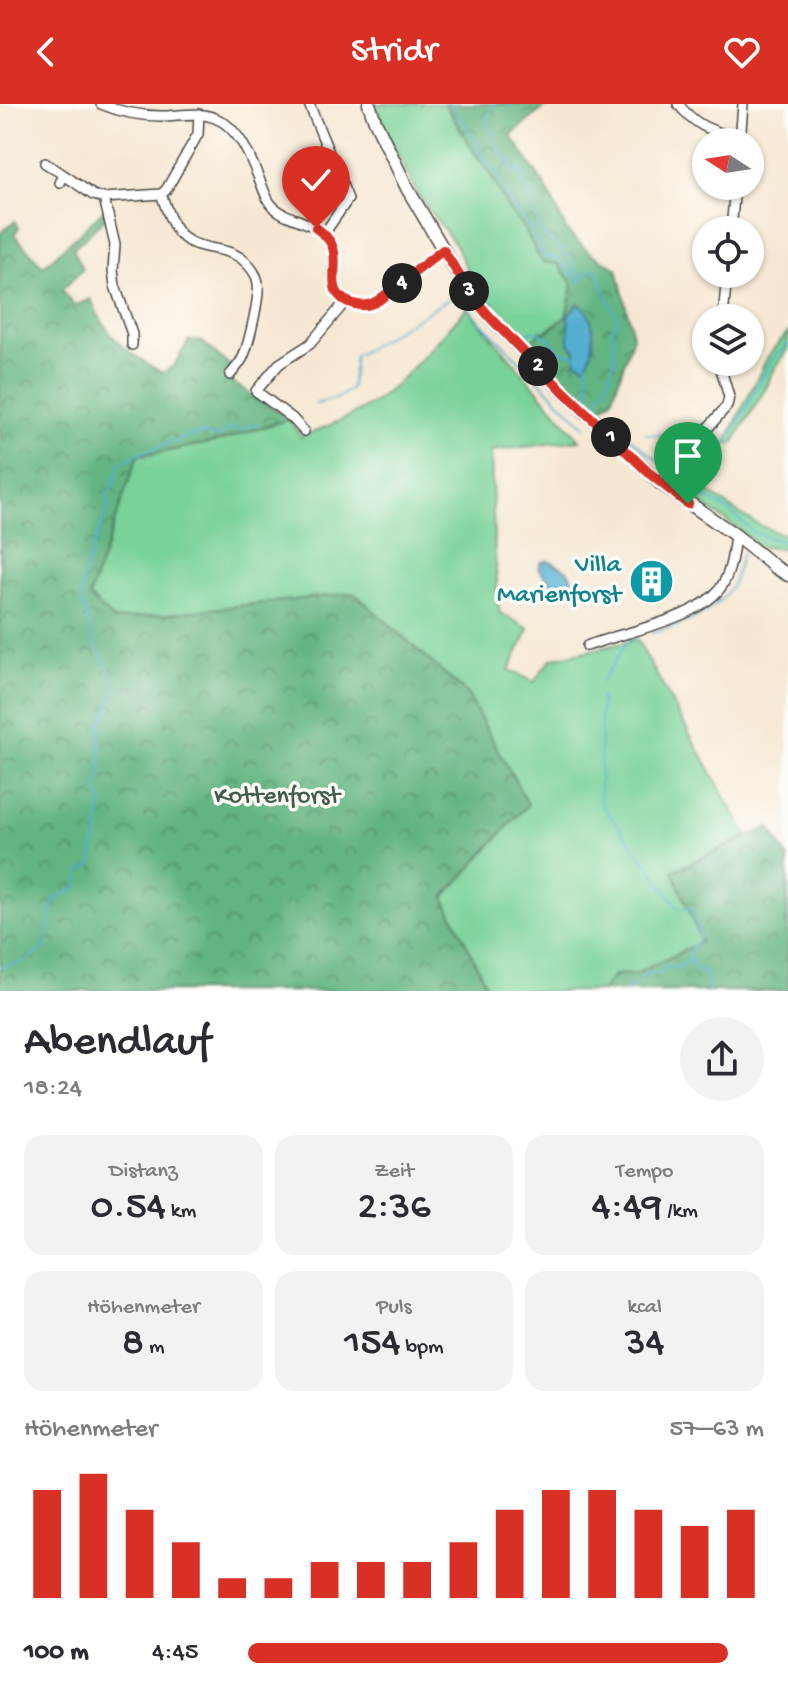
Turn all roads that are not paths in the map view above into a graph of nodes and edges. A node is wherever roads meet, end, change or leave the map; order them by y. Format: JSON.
{"nodes":[{"id":1,"x":101,"y":104,"type":"edge"},
{"id":2,"x":309,"y":104,"type":"edge"},
{"id":3,"x":369,"y":104,"type":"edge"},
{"id":4,"x":678,"y":104,"type":"edge"},
{"id":5,"x":743,"y":104,"type":"edge"},
{"id":6,"x":196,"y":111,"type":"edge"},
{"id":7,"x":706,"y":128,"type":"edge"},
{"id":8,"x":741,"y":128,"type":"edge"},
{"id":9,"x":45,"y":163,"type":"dead end"},
{"id":10,"x":161,"y":194,"type":"junction"},
{"id":11,"x":104,"y":198,"type":"junction"},
{"id":12,"x":324,"y":234,"type":"junction"},
{"id":13,"x":443,"y":250,"type":"junction"},
{"id":14,"x":346,"y":301,"type":"junction"},
{"id":15,"x":132,"y":345,"type":"dead end"},
{"id":16,"x":230,"y":375,"type":"dead end"},
{"id":17,"x":723,"y":376,"type":"edge"},
{"id":18,"x":304,"y":431,"type":"dead end"},
{"id":19,"x":660,"y":483,"type":"junction"},
{"id":20,"x":735,"y":535,"type":"junction"},
{"id":21,"x":788,"y":575,"type":"edge"},
{"id":22,"x":587,"y":646,"type":"dead end"}],
"edges":[{"from":1,"to":6,"type":"street"},
{"from":2,"to":12,"type":"street"},
{"from":3,"to":13,"type":"main road"},
{"from":4,"to":7,"type":"street"},
{"from":5,"to":8,"type":"street"},
{"from":6,"to":10,"type":"street"},
{"from":6,"to":12,"type":"street"},
{"from":9,"to":11,"type":"street"},
{"from":10,"to":11,"type":"street"},
{"from":10,"to":16,"type":"street"},
{"from":11,"to":15,"type":"street"},
{"from":12,"to":14,"type":"street"},
{"from":13,"to":14,"type":"street"},
{"from":13,"to":19,"type":"main road"},
{"from":14,"to":18,"type":"street"},
{"from":17,"to":19,"type":"street"},
{"from":19,"to":20,"type":"main road"},
{"from":20,"to":21,"type":"main road"},
{"from":20,"to":22,"type":"street"}]}
